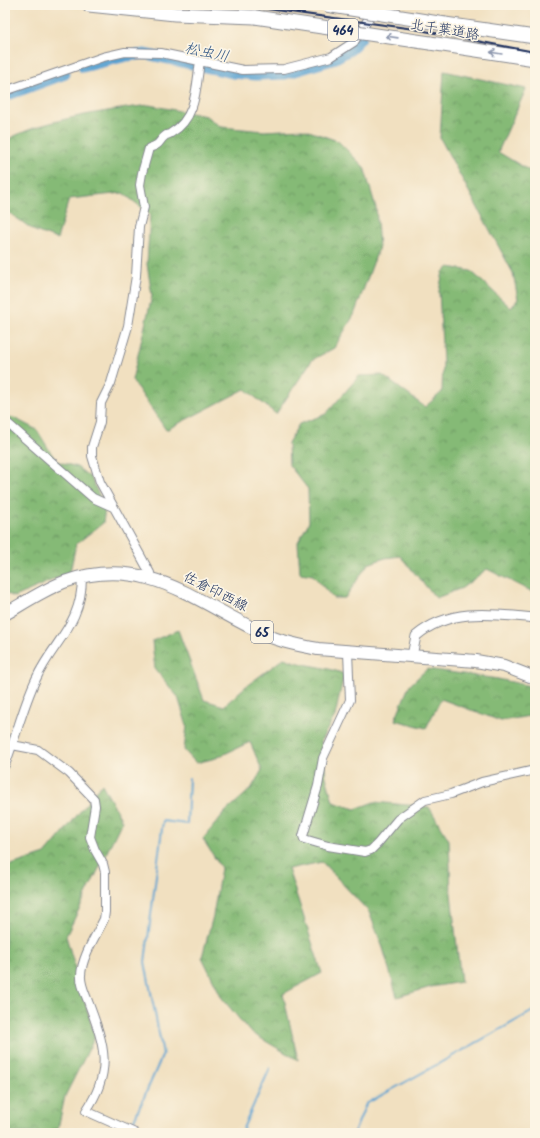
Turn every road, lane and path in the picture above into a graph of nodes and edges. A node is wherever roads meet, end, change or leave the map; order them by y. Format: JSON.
{"nodes":[{"id":1,"x":89,"y":5,"type":"edge"},
{"id":2,"x":176,"y":5,"type":"edge"},
{"id":3,"x":326,"y":5,"type":"edge"},
{"id":4,"x":377,"y":5,"type":"edge"},
{"id":5,"x":255,"y":17,"type":"junction"},
{"id":6,"x":535,"y":37,"type":"edge"},
{"id":7,"x":535,"y":59,"type":"edge"},
{"id":8,"x":200,"y":61,"type":"junction"},
{"id":9,"x":5,"y":91,"type":"edge"},
{"id":10,"x":5,"y":421,"type":"edge"},
{"id":11,"x":113,"y":507,"type":"junction"},
{"id":12,"x":82,"y":577,"type":"junction"},
{"id":13,"x":150,"y":578,"type":"junction"},
{"id":14,"x":5,"y":614,"type":"edge"},
{"id":15,"x":535,"y":618,"type":"edge"},
{"id":16,"x":348,"y":652,"type":"junction"},
{"id":17,"x":412,"y":656,"type":"junction"},
{"id":18,"x":535,"y":678,"type":"edge"},
{"id":19,"x":12,"y":745,"type":"junction"},
{"id":20,"x":5,"y":765,"type":"edge"},
{"id":21,"x":535,"y":770,"type":"edge"},
{"id":22,"x":135,"y":1133,"type":"edge"}],
"edges":[{"from":1,"to":5,"type":"highway","name":"北千葉道路","number":"464"},
{"from":2,"to":5,"type":"highway","name":"北千葉道路","number":"464"},
{"from":3,"to":6,"type":"highway","name":"北千葉道路","number":"464","bridge":true},
{"from":4,"to":8,"type":"street"},
{"from":7,"to":5,"type":"highway","name":"北千葉道路","number":"464","one_way":true,"bridge":true},
{"from":8,"to":9,"type":"street"},
{"from":8,"to":11,"type":"street"},
{"from":10,"to":11,"type":"street"},
{"from":11,"to":13,"type":"street"},
{"from":12,"to":13,"type":"main road","name":"佐倉印西線","number":"65"},
{"from":12,"to":14,"type":"main road","name":"佐倉印西線","number":"65"},
{"from":12,"to":19,"type":"street"},
{"from":13,"to":16,"type":"main road","name":"佐倉印西線","number":"65"},
{"from":15,"to":17,"type":"street"},
{"from":16,"to":17,"type":"main road","name":"佐倉印西線","number":"65"},
{"from":16,"to":21,"type":"street"},
{"from":17,"to":18,"type":"main road","name":"佐倉印西線","number":"65"},
{"from":19,"to":20,"type":"street"},
{"from":19,"to":22,"type":"street"}]}
